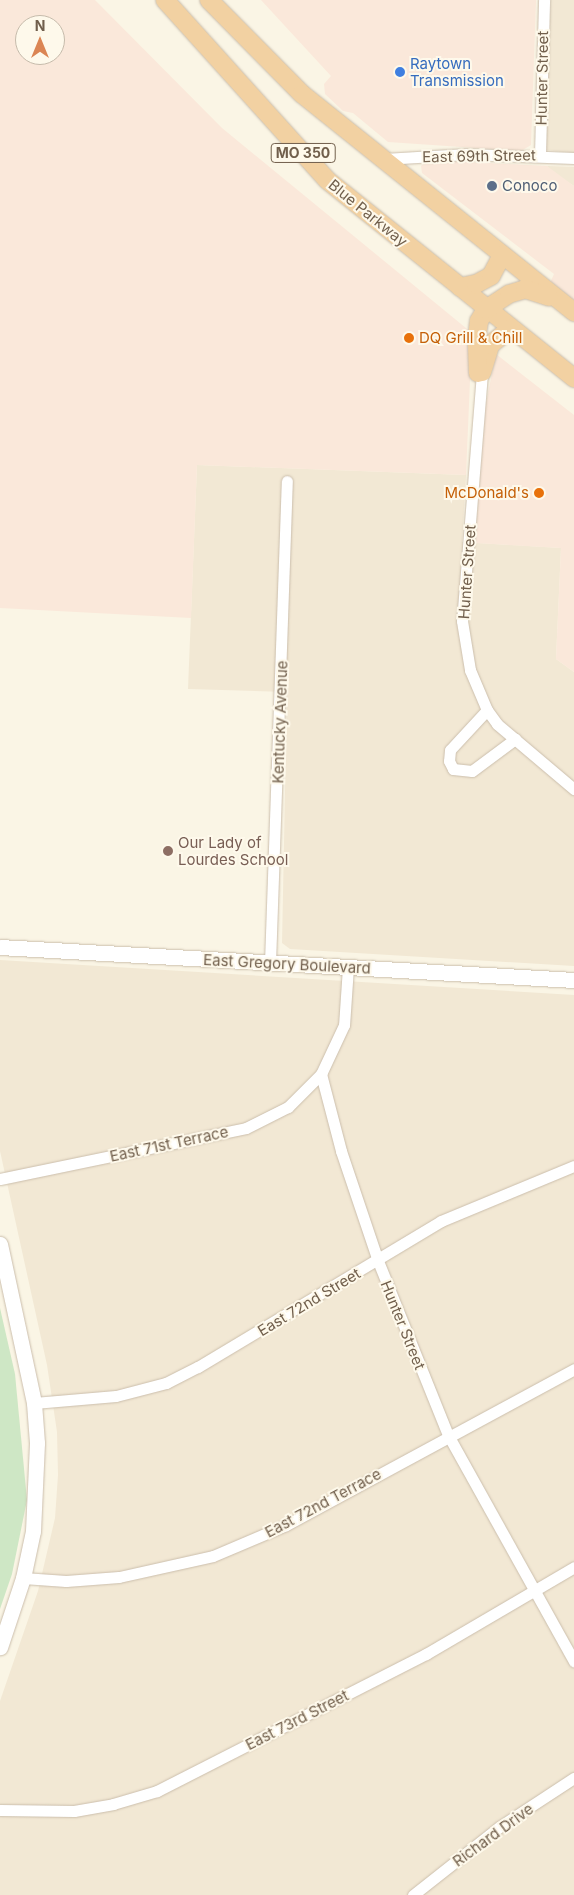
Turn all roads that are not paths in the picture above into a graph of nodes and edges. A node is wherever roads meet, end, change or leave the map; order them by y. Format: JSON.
{"nodes":[{"id":1,"x":166,"y":0,"type":"edge"},
{"id":2,"x":209,"y":0,"type":"edge"},
{"id":3,"x":544,"y":0,"type":"edge"},
{"id":4,"x":540,"y":156,"type":"junction"},
{"id":5,"x":574,"y":158,"type":"edge"},
{"id":6,"x":384,"y":159,"type":"junction"},
{"id":7,"x":502,"y":255,"type":"junction"},
{"id":8,"x":460,"y":287,"type":"junction"},
{"id":9,"x":568,"y":307,"type":"edge"},
{"id":10,"x":486,"y":309,"type":"junction"},
{"id":11,"x":511,"y":328,"type":"junction"},
{"id":12,"x":480,"y":373,"type":"junction"},
{"id":13,"x":574,"y":378,"type":"edge"},
{"id":14,"x":287,"y":481,"type":"dead end"},
{"id":15,"x":486,"y":710,"type":"junction"},
{"id":16,"x":515,"y":739,"type":"junction"},
{"id":17,"x":574,"y":789,"type":"edge"},
{"id":18,"x":0,"y":947,"type":"edge"},
{"id":19,"x":270,"y":963,"type":"junction"},
{"id":20,"x":348,"y":967,"type":"junction"},
{"id":21,"x":574,"y":980,"type":"edge"},
{"id":22,"x":321,"y":1074,"type":"junction"},
{"id":23,"x":574,"y":1166,"type":"edge"},
{"id":24,"x":0,"y":1179,"type":"edge"},
{"id":25,"x":0,"y":1244,"type":"edge"},
{"id":26,"x":378,"y":1261,"type":"junction"},
{"id":27,"x":574,"y":1369,"type":"edge"},
{"id":28,"x":34,"y":1403,"type":"junction"},
{"id":29,"x":448,"y":1435,"type":"junction"},
{"id":30,"x":574,"y":1567,"type":"edge"},
{"id":31,"x":23,"y":1578,"type":"junction"},
{"id":32,"x":532,"y":1589,"type":"junction"},
{"id":33,"x":0,"y":1647,"type":"edge"},
{"id":34,"x":574,"y":1661,"type":"edge"},
{"id":35,"x":574,"y":1778,"type":"edge"},
{"id":36,"x":0,"y":1810,"type":"edge"},
{"id":37,"x":413,"y":1895,"type":"edge"}],
"edges":[{"from":1,"to":8,"type":"highway","name":"Blue Parkway","number":"MO 350"},
{"from":2,"to":6,"type":"highway","number":"MO 350"},
{"from":3,"to":4,"type":"street","name":"Hunter Street"},
{"from":4,"to":5,"type":"street","name":"East 69th Street"},
{"from":4,"to":6,"type":"street","name":"East 69th Street"},
{"from":6,"to":7,"type":"highway","number":"MO 350"},
{"from":7,"to":8,"type":"highway"},
{"from":7,"to":9,"type":"highway","number":"MO 350"},
{"from":8,"to":10,"type":"highway","name":"Blue Parkway","number":"MO 350"},
{"from":9,"to":10,"type":"highway"},
{"from":10,"to":11,"type":"highway","name":"Blue Parkway","number":"MO 350"},
{"from":10,"to":12,"type":"highway"},
{"from":11,"to":12,"type":"highway"},
{"from":11,"to":13,"type":"highway","name":"Blue Parkway","number":"MO 350"},
{"from":12,"to":15,"type":"street","name":"Hunter Street"},
{"from":14,"to":19,"type":"street","name":"Kentucky Avenue"},
{"from":15,"to":16,"type":"street","name":"Hunter Street"},
{"from":15,"to":16,"type":"street"},
{"from":16,"to":17,"type":"street","name":"Hunter Street"},
{"from":18,"to":19,"type":"main road","name":"East Gregory Boulevard"},
{"from":19,"to":20,"type":"main road","name":"East Gregory Boulevard"},
{"from":20,"to":21,"type":"main road","name":"East Gregory Boulevard"},
{"from":20,"to":22,"type":"street"},
{"from":22,"to":24,"type":"street","name":"East 71st Terrace"},
{"from":22,"to":26,"type":"street","name":"Hunter Street"},
{"from":23,"to":26,"type":"street","name":"East 72nd Street"},
{"from":25,"to":28,"type":"main road"},
{"from":26,"to":28,"type":"street","name":"East 72nd Street"},
{"from":26,"to":29,"type":"street","name":"Hunter Street"},
{"from":27,"to":29,"type":"street","name":"East 72nd Terrace"},
{"from":28,"to":31,"type":"main road"},
{"from":29,"to":31,"type":"street","name":"East 72nd Terrace"},
{"from":29,"to":32,"type":"street","name":"Hunter Street"},
{"from":30,"to":32,"type":"street","name":"East 73rd Street"},
{"from":31,"to":33,"type":"main road"},
{"from":32,"to":34,"type":"street","name":"Hunter Street"},
{"from":32,"to":36,"type":"street","name":"East 73rd Street"},
{"from":35,"to":37,"type":"street","name":"Richard Drive"}]}
